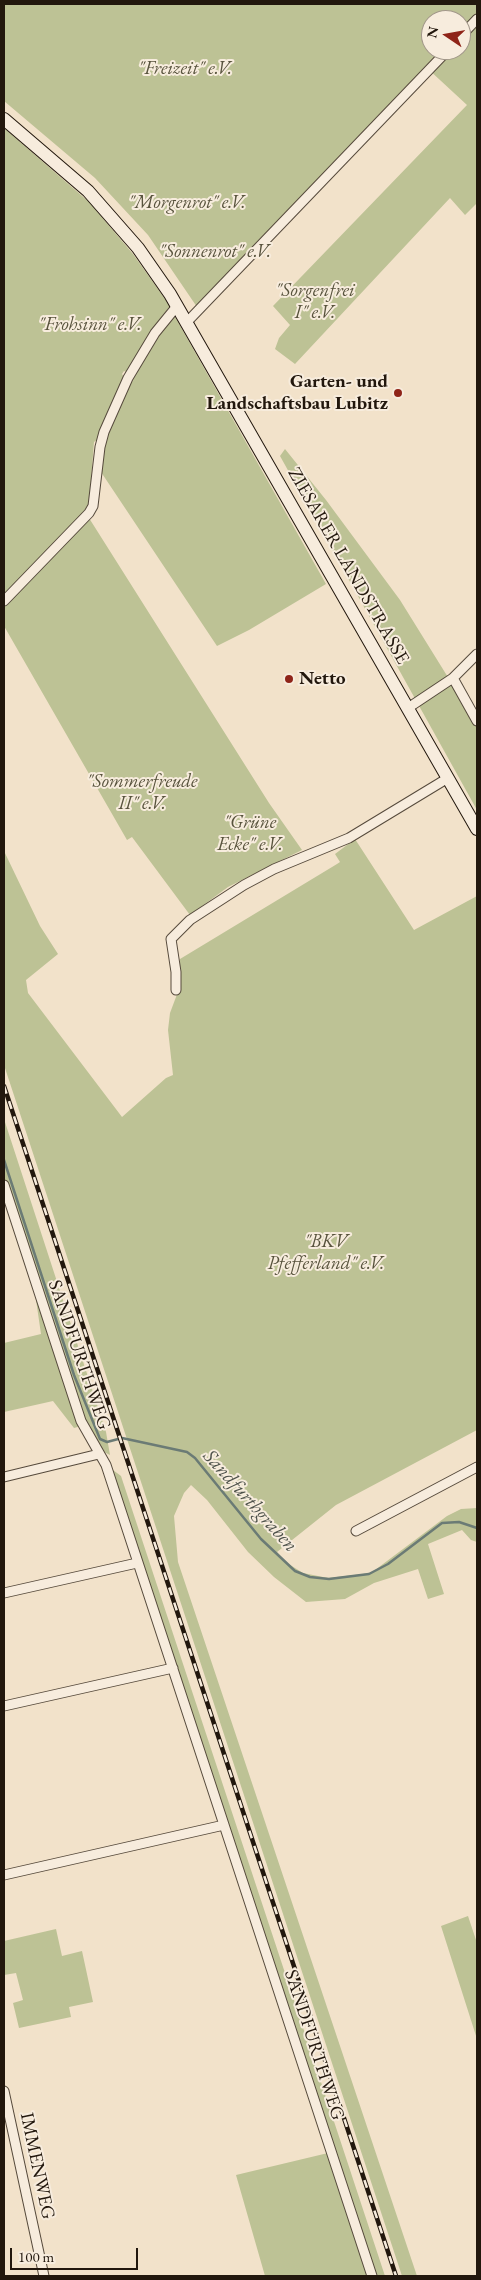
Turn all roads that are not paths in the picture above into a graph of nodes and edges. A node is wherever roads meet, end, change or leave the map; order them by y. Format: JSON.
{"nodes":[{"id":1,"x":438,"y":60,"type":"edge"},
{"id":2,"x":4,"y":119,"type":"edge"},
{"id":3,"x":177,"y":306,"type":"junction"},
{"id":4,"x":187,"y":322,"type":"junction"},
{"id":5,"x":4,"y":601,"type":"edge"},
{"id":6,"x":477,"y":654,"type":"edge"},
{"id":7,"x":453,"y":678,"type":"junction"},
{"id":8,"x":408,"y":708,"type":"junction"},
{"id":9,"x":477,"y":721,"type":"edge"},
{"id":10,"x":448,"y":778,"type":"junction"},
{"id":11,"x":477,"y":829,"type":"edge"},
{"id":12,"x":176,"y":990,"type":"dead end"},
{"id":13,"x":4,"y":1185,"type":"edge"},
{"id":14,"x":99,"y":1454,"type":"junction"},
{"id":15,"x":477,"y":1467,"type":"edge"},
{"id":16,"x":4,"y":1477,"type":"edge"},
{"id":17,"x":356,"y":1531,"type":"dead end"},
{"id":18,"x":137,"y":1563,"type":"junction"},
{"id":19,"x":4,"y":1593,"type":"edge"},
{"id":20,"x":173,"y":1668,"type":"junction"},
{"id":21,"x":4,"y":1706,"type":"edge"},
{"id":22,"x":224,"y":1825,"type":"junction"},
{"id":23,"x":4,"y":1875,"type":"edge"},
{"id":24,"x":4,"y":2091,"type":"edge"},
{"id":25,"x":44,"y":2276,"type":"edge"},
{"id":26,"x":372,"y":2276,"type":"edge"}],
"edges":[{"from":1,"to":4,"type":"street"},
{"from":2,"to":3,"type":"main road","name":"ZIESARER LANDSTRASSE"},
{"from":3,"to":4,"type":"main road","name":"ZIESARER LANDSTRASSE"},
{"from":3,"to":5,"type":"street"},
{"from":4,"to":8,"type":"main road","name":"ZIESARER LANDSTRASSE"},
{"from":6,"to":7,"type":"street"},
{"from":7,"to":8,"type":"street"},
{"from":7,"to":9,"type":"street"},
{"from":8,"to":10,"type":"main road","name":"ZIESARER LANDSTRASSE"},
{"from":10,"to":11,"type":"main road","name":"ZIESARER LANDSTRASSE"},
{"from":10,"to":12,"type":"street"},
{"from":13,"to":14,"type":"street","name":"SANDFURTHWEG"},
{"from":14,"to":16,"type":"street"},
{"from":14,"to":18,"type":"street","name":"SANDFURTHWEG"},
{"from":15,"to":17,"type":"street"},
{"from":18,"to":19,"type":"street"},
{"from":18,"to":20,"type":"street","name":"SANDFURTHWEG"},
{"from":20,"to":21,"type":"street"},
{"from":20,"to":22,"type":"street","name":"SANDFURTHWEG"},
{"from":22,"to":23,"type":"street"},
{"from":22,"to":26,"type":"street","name":"SANDFURTHWEG"},
{"from":24,"to":25,"type":"street","name":"IMMENWEG"}]}
